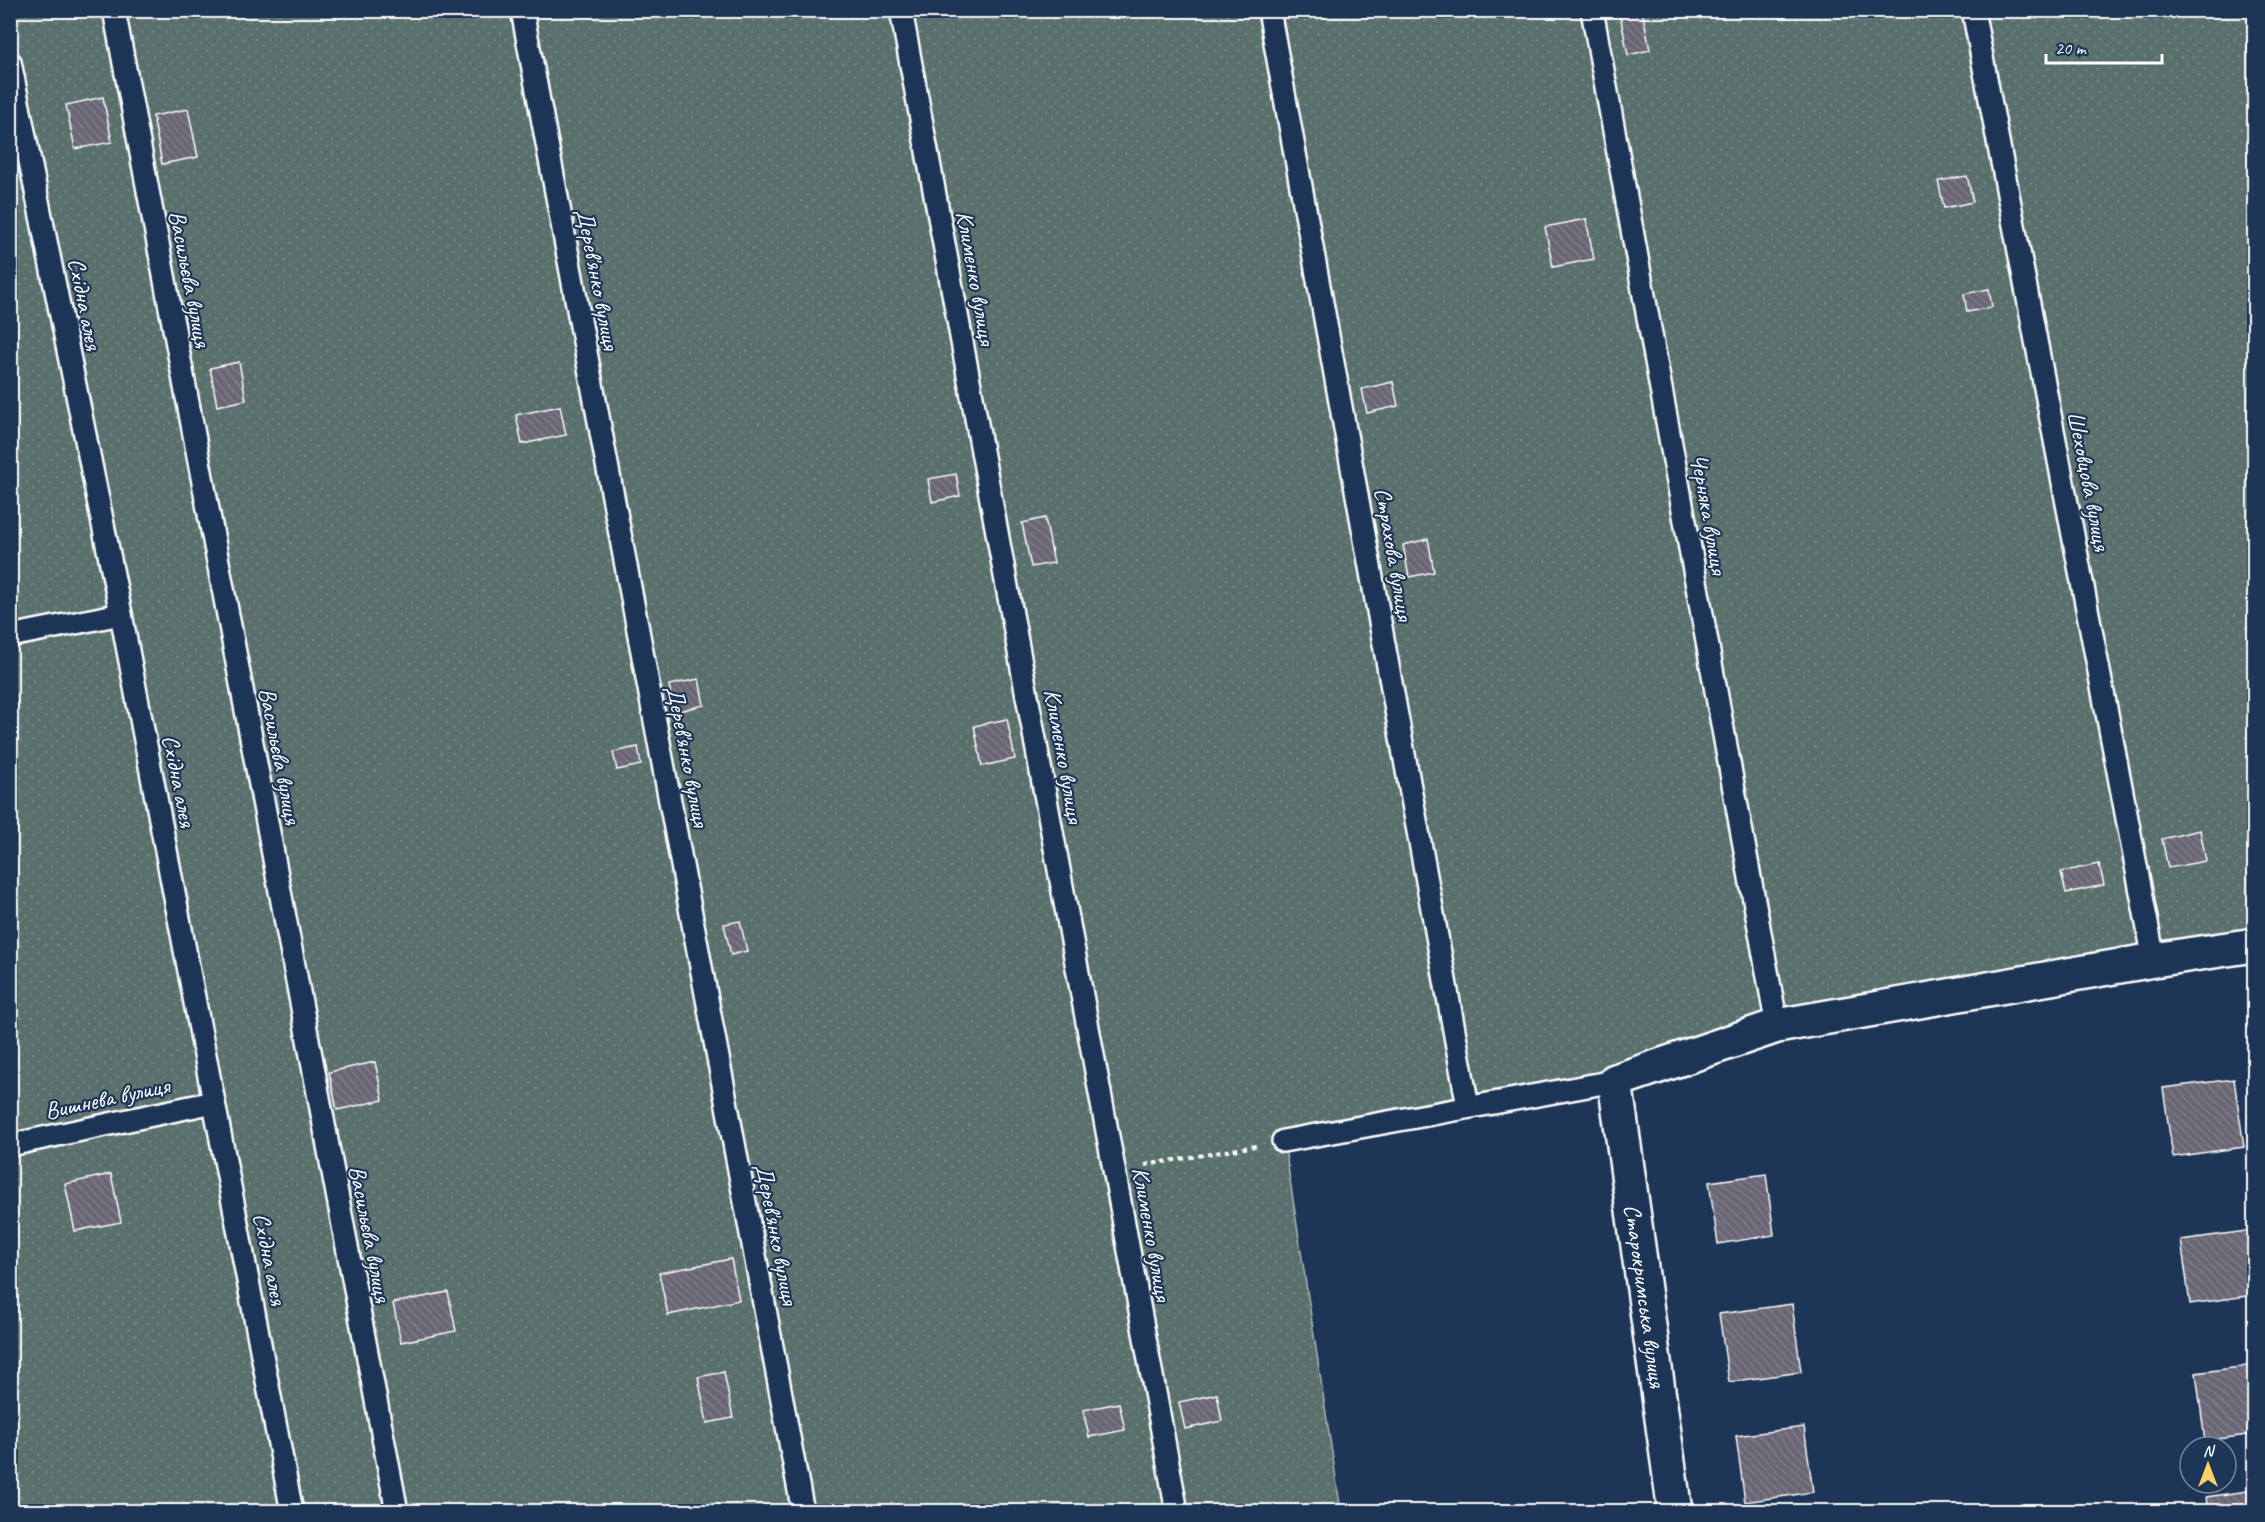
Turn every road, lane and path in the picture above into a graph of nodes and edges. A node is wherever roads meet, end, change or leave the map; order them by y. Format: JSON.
{"nodes":[{"id":1,"x":114,"y":10,"type":"edge"},
{"id":2,"x":522,"y":10,"type":"edge"},
{"id":3,"x":901,"y":10,"type":"edge"},
{"id":4,"x":1269,"y":10,"type":"edge"},
{"id":5,"x":1592,"y":10,"type":"edge"},
{"id":6,"x":1973,"y":10,"type":"edge"},
{"id":7,"x":10,"y":62,"type":"edge"},
{"id":8,"x":15,"y":111,"type":"edge"},
{"id":9,"x":121,"y":614,"type":"junction"},
{"id":10,"x":10,"y":636,"type":"edge"},
{"id":11,"x":2254,"y":945,"type":"edge"},
{"id":12,"x":2154,"y":960,"type":"junction"},
{"id":13,"x":1777,"y":1026,"type":"junction"},
{"id":14,"x":1615,"y":1081,"type":"junction"},
{"id":15,"x":214,"y":1102,"type":"junction"},
{"id":16,"x":1468,"y":1107,"type":"junction"},
{"id":17,"x":1283,"y":1141,"type":"joint"},
{"id":18,"x":10,"y":1144,"type":"edge"},
{"id":19,"x":1114,"y":1171,"type":"junction"},
{"id":20,"x":292,"y":1512,"type":"edge"},
{"id":21,"x":397,"y":1512,"type":"edge"},
{"id":22,"x":803,"y":1512,"type":"edge"},
{"id":23,"x":1177,"y":1512,"type":"edge"},
{"id":24,"x":1675,"y":1512,"type":"edge"}],
"edges":[{"from":1,"to":21,"type":"lane","name":"Васильєва вулиця"},
{"from":2,"to":22,"type":"lane","name":"Дерев'янко вулиця"},
{"from":3,"to":19,"type":"lane","name":"Клименко вулиця"},
{"from":4,"to":16,"type":"lane","name":"Страхова вулиця"},
{"from":5,"to":13,"type":"lane","name":"Черняка вулиця"},
{"from":6,"to":12,"type":"lane","name":"Шеховцова вулиця"},
{"from":7,"to":8,"type":"lane","name":"Східна алея"},
{"from":8,"to":9,"type":"lane","name":"Східна алея"},
{"from":9,"to":10,"type":"lane"},
{"from":9,"to":15,"type":"lane","name":"Східна алея"},
{"from":11,"to":12,"type":"street"},
{"from":12,"to":13,"type":"street"},
{"from":13,"to":14,"type":"street"},
{"from":14,"to":16,"type":"lane"},
{"from":14,"to":24,"type":"street","name":"Старокримська вулиця"},
{"from":15,"to":18,"type":"lane","name":"Вишнева вулиця"},
{"from":15,"to":20,"type":"lane","name":"Східна алея"},
{"from":16,"to":17,"type":"lane"},
{"from":17,"to":19,"type":"path"},
{"from":19,"to":23,"type":"lane","name":"Клименко вулиця"}]}
